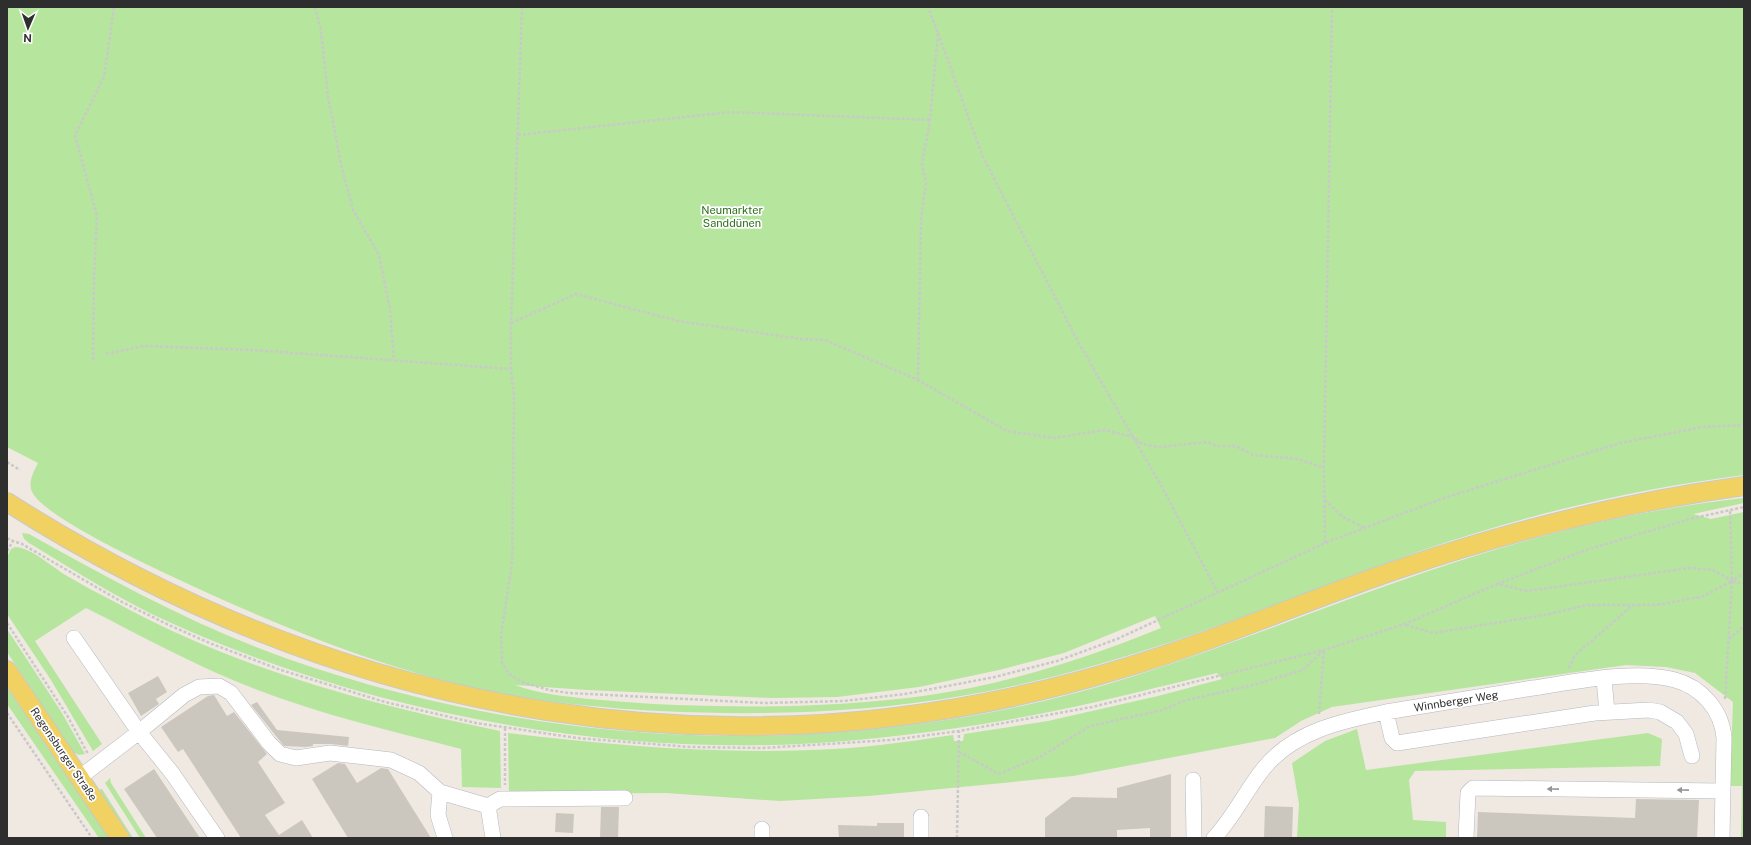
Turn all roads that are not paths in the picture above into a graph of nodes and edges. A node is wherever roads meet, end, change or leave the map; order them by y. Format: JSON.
{"nodes":[{"id":1,"x":1744,"y":486,"type":"edge"},
{"id":2,"x":8,"y":505,"type":"edge"},
{"id":3,"x":74,"y":638,"type":"dead end"},
{"id":4,"x":7,"y":670,"type":"edge"},
{"id":5,"x":1604,"y":679,"type":"junction"},
{"id":6,"x":1386,"y":712,"type":"junction"},
{"id":7,"x":1607,"y":712,"type":"junction"},
{"id":8,"x":139,"y":732,"type":"junction"},
{"id":9,"x":1692,"y":756,"type":"dead end"},
{"id":10,"x":79,"y":778,"type":"junction"},
{"id":11,"x":1193,"y":780,"type":"dead end"},
{"id":12,"x":1722,"y":791,"type":"junction"},
{"id":13,"x":440,"y":792,"type":"junction"},
{"id":14,"x":625,"y":798,"type":"dead end"},
{"id":15,"x":488,"y":806,"type":"junction"},
{"id":16,"x":921,"y":817,"type":"dead end"},
{"id":17,"x":120,"y":838,"type":"edge"},
{"id":18,"x":217,"y":838,"type":"edge"},
{"id":19,"x":445,"y":838,"type":"edge"},
{"id":20,"x":493,"y":838,"type":"edge"},
{"id":21,"x":921,"y":838,"type":"edge"},
{"id":22,"x":1194,"y":838,"type":"edge"},
{"id":23,"x":1214,"y":838,"type":"edge"},
{"id":24,"x":1466,"y":838,"type":"edge"},
{"id":25,"x":1722,"y":838,"type":"edge"}],
"edges":[{"from":1,"to":2,"type":"main road"},
{"from":3,"to":8,"type":"street"},
{"from":4,"to":10,"type":"main road","name":"Regensburger Straße"},
{"from":5,"to":6,"type":"street","name":"Winnberger Weg"},
{"from":5,"to":7,"type":"street"},
{"from":5,"to":12,"type":"street","name":"Winnberger Weg"},
{"from":6,"to":7,"type":"street"},
{"from":6,"to":23,"type":"street","name":"Winnberger Weg"},
{"from":7,"to":9,"type":"street"},
{"from":8,"to":10,"type":"street"},
{"from":8,"to":13,"type":"street"},
{"from":8,"to":18,"type":"street"},
{"from":10,"to":17,"type":"main road","name":"Regensburger Straße"},
{"from":11,"to":22,"type":"street"},
{"from":12,"to":24,"type":"street","one_way":true},
{"from":12,"to":25,"type":"street"},
{"from":13,"to":15,"type":"street"},
{"from":13,"to":19,"type":"street"},
{"from":14,"to":15,"type":"street"},
{"from":15,"to":20,"type":"street"},
{"from":16,"to":21,"type":"street"}]}
